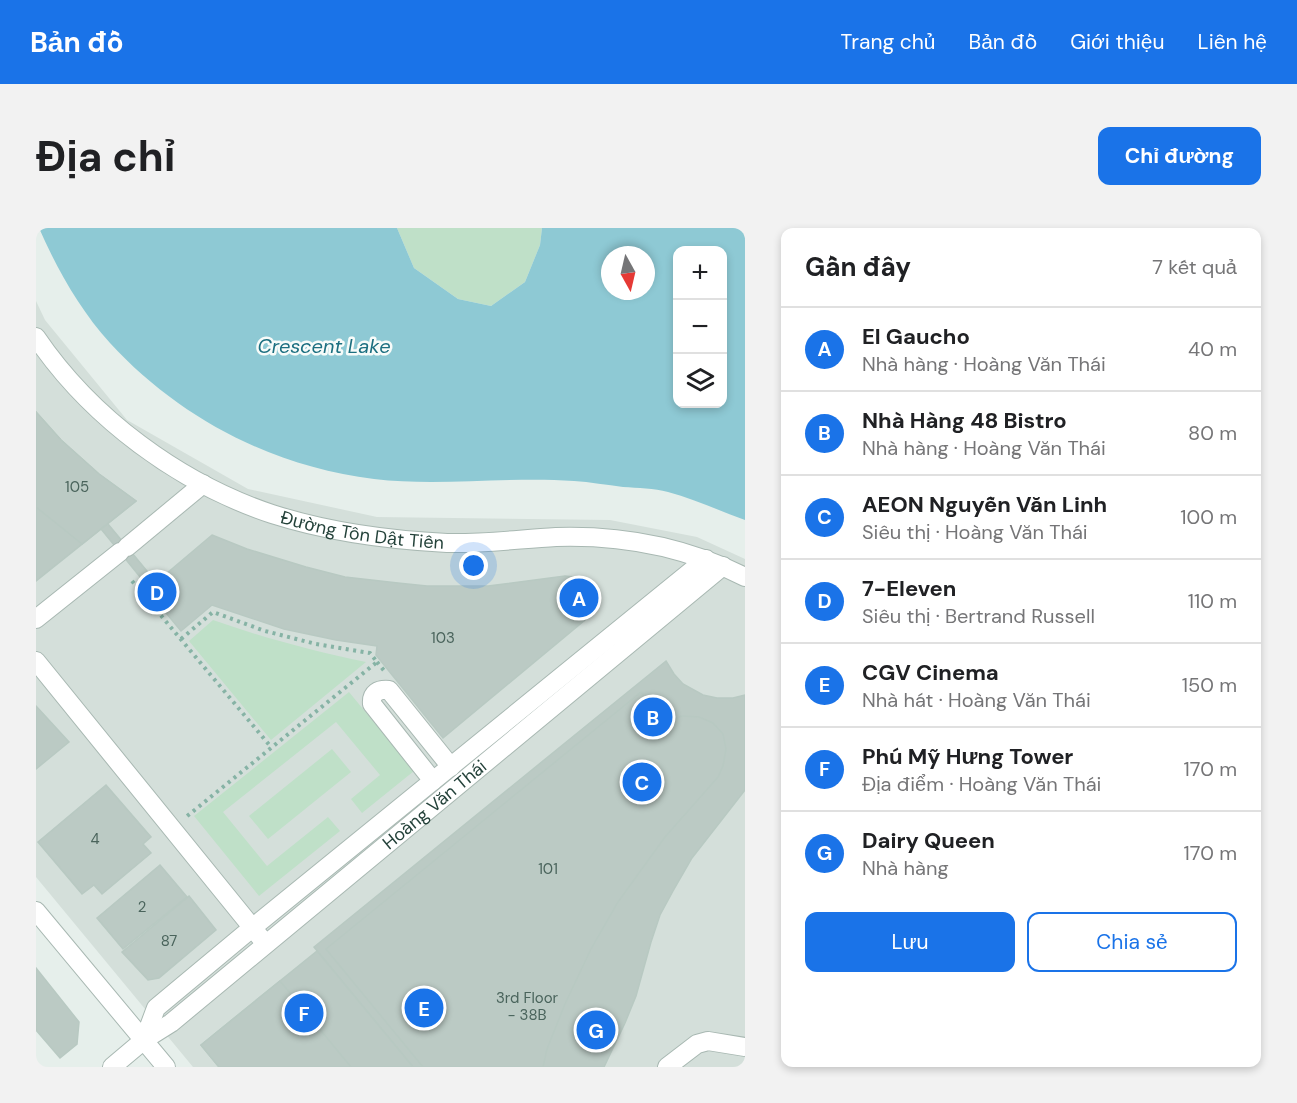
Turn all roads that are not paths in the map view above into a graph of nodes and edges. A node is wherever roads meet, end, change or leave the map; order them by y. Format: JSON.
{"nodes":[{"id":1,"x":36,"y":337,"type":"edge"},
{"id":2,"x":203,"y":484,"type":"junction"},
{"id":3,"x":706,"y":559,"type":"junction"},
{"id":4,"x":723,"y":566,"type":"junction"},
{"id":5,"x":745,"y":577,"type":"edge"},
{"id":6,"x":36,"y":619,"type":"edge"},
{"id":7,"x":36,"y":661,"type":"edge"},
{"id":8,"x":451,"y":767,"type":"junction"},
{"id":9,"x":434,"y":781,"type":"junction"},
{"id":10,"x":364,"y":837,"type":"junction"},
{"id":11,"x":376,"y":852,"type":"junction"},
{"id":12,"x":36,"y":911,"type":"edge"},
{"id":13,"x":252,"y":928,"type":"junction"},
{"id":14,"x":265,"y":943,"type":"junction"},
{"id":15,"x":144,"y":1040,"type":"junction"},
{"id":16,"x":745,"y":1047,"type":"edge"},
{"id":17,"x":112,"y":1067,"type":"edge"},
{"id":18,"x":166,"y":1067,"type":"edge"},
{"id":19,"x":667,"y":1067,"type":"edge"}],
"edges":[{"from":1,"to":2,"type":"street","name":"Đường Tôn Dật Tiên"},
{"from":2,"to":3,"type":"street","name":"Đường Tôn Dật Tiên"},
{"from":2,"to":6,"type":"street"},
{"from":3,"to":4,"type":"street","name":"Đường Tôn Dật Tiên"},
{"from":3,"to":8,"type":"street","name":"Hoàng Văn Thái"},
{"from":4,"to":5,"type":"street","name":"Đường Tôn Dật Tiên"},
{"from":4,"to":11,"type":"street","name":"Hoàng Văn Thái"},
{"from":7,"to":13,"type":"street"},
{"from":8,"to":9,"type":"street","name":"Hoàng Văn Thái"},
{"from":8,"to":9,"type":"street"},
{"from":9,"to":10,"type":"street","name":"Hoàng Văn Thái"},
{"from":10,"to":11,"type":"street"},
{"from":10,"to":13,"type":"street","name":"Hoàng Văn Thái"},
{"from":11,"to":14,"type":"street","name":"Hoàng Văn Thái"},
{"from":12,"to":15,"type":"street"},
{"from":13,"to":14,"type":"street"},
{"from":13,"to":15,"type":"street","name":"Hoàng Văn Thái"},
{"from":14,"to":15,"type":"street","name":"Hoàng Văn Thái"},
{"from":15,"to":17,"type":"street","name":"Hoàng Văn Thái"},
{"from":15,"to":18,"type":"street"},
{"from":16,"to":19,"type":"street"}]}
